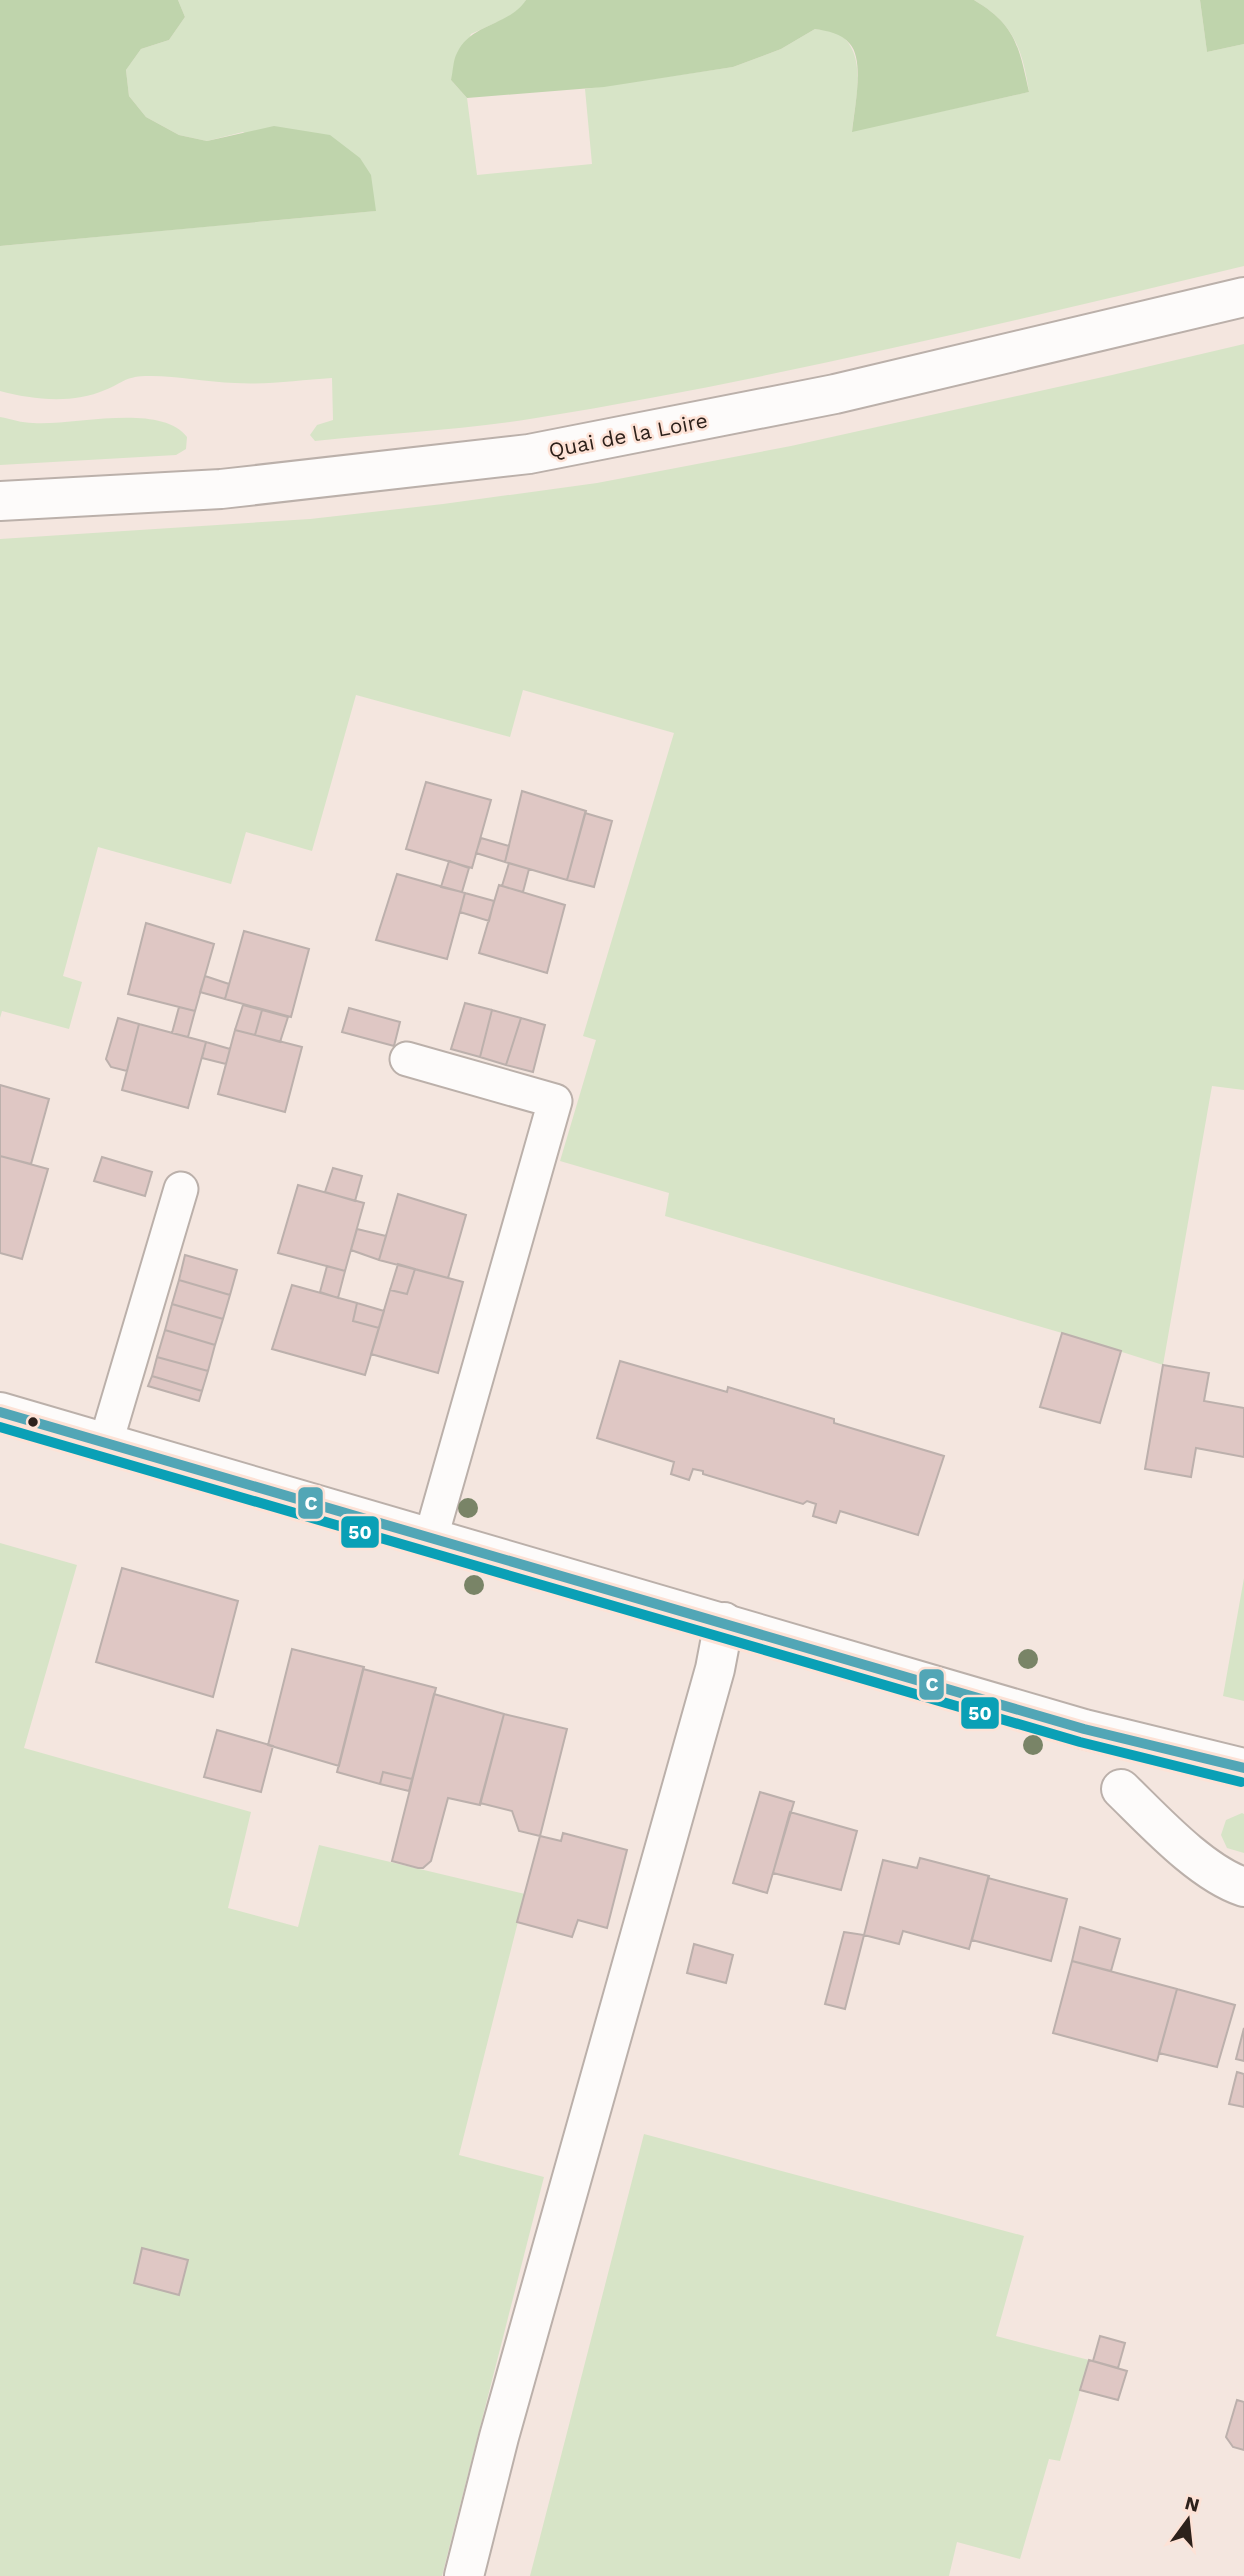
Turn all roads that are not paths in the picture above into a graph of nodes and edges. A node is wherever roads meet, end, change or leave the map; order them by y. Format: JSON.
{"nodes":[{"id":1,"x":1244,"y":297,"type":"edge"},
{"id":2,"x":0,"y":500,"type":"edge"},
{"id":3,"x":407,"y":1059,"type":"dead end"},
{"id":4,"x":181,"y":1189,"type":"dead end"},
{"id":5,"x":0,"y":1412,"type":"edge"},
{"id":6,"x":106,"y":1442,"type":"junction"},
{"id":7,"x":431,"y":1536,"type":"junction"},
{"id":8,"x":724,"y":1622,"type":"junction"},
{"id":9,"x":1244,"y":1768,"type":"edge"},
{"id":10,"x":1121,"y":1789,"type":"dead end"},
{"id":11,"x":1244,"y":1886,"type":"edge"},
{"id":12,"x":464,"y":2576,"type":"edge"}],
"edges":[{"from":1,"to":2,"type":"street","name":"Quai de la Loire"},
{"from":3,"to":7,"type":"lane"},
{"from":4,"to":6,"type":"lane"},
{"from":5,"to":6,"type":"street"},
{"from":6,"to":7,"type":"street"},
{"from":7,"to":8,"type":"street"},
{"from":8,"to":9,"type":"street"},
{"from":8,"to":12,"type":"street"},
{"from":10,"to":11,"type":"street"}]}
